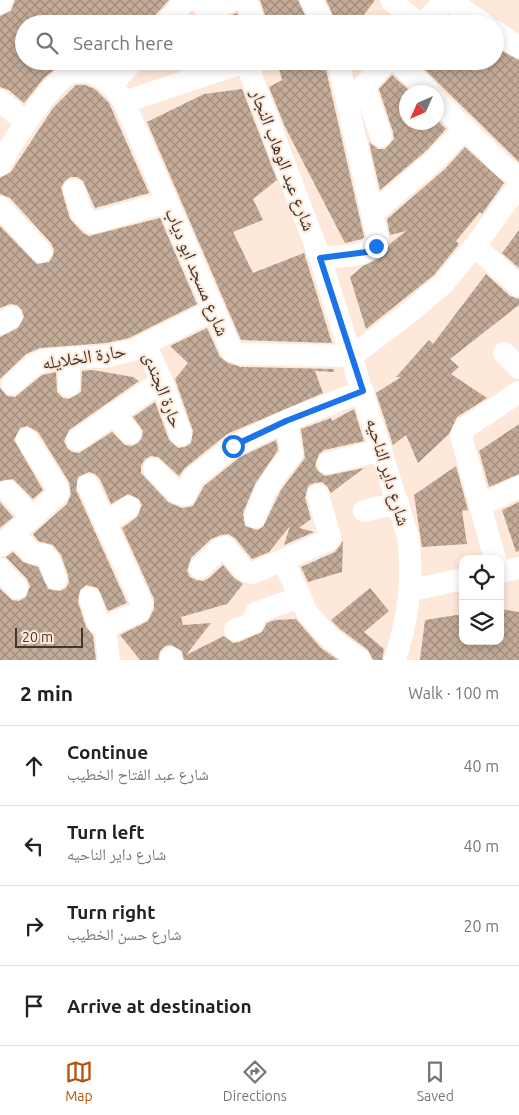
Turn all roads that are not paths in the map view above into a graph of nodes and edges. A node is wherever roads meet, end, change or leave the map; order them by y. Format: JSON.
{"nodes":[{"id":1,"x":186,"y":0,"type":"edge"},
{"id":2,"x":198,"y":0,"type":"edge"},
{"id":3,"x":234,"y":0,"type":"edge"},
{"id":4,"x":246,"y":0,"type":"edge"},
{"id":5,"x":311,"y":0,"type":"edge"},
{"id":6,"x":391,"y":0,"type":"edge"},
{"id":7,"x":447,"y":0,"type":"edge"},
{"id":8,"x":173,"y":15,"type":"edge"},
{"id":9,"x":252,"y":15,"type":"edge"},
{"id":10,"x":319,"y":15,"type":"edge"},
{"id":11,"x":408,"y":15,"type":"edge"},
{"id":12,"x":432,"y":15,"type":"edge"},
{"id":13,"x":470,"y":15,"type":"edge"},
{"id":14,"x":504,"y":37,"type":"edge"},
{"id":15,"x":519,"y":47,"type":"edge"},
{"id":16,"x":129,"y":70,"type":"edge"},
{"id":17,"x":215,"y":70,"type":"edge"},
{"id":18,"x":250,"y":70,"type":"edge"},
{"id":19,"x":340,"y":70,"type":"edge"},
{"id":20,"x":378,"y":70,"type":"edge"},
{"id":21,"x":406,"y":70,"type":"edge"},
{"id":22,"x":364,"y":85,"type":"junction"},
{"id":23,"x":422,"y":85,"type":"edge"},
{"id":24,"x":118,"y":94,"type":"junction"},
{"id":25,"x":0,"y":100,"type":"edge"},
{"id":26,"x":349,"y":102,"type":"junction"},
{"id":27,"x":444,"y":108,"type":"edge"},
{"id":28,"x":26,"y":123,"type":"junction"},
{"id":29,"x":465,"y":128,"type":"junction"},
{"id":30,"x":381,"y":136,"type":"dead end"},
{"id":31,"x":0,"y":165,"type":"edge"},
{"id":32,"x":519,"y":178,"type":"edge"},
{"id":33,"x":519,"y":185,"type":"edge"},
{"id":34,"x":74,"y":190,"type":"dead end"},
{"id":35,"x":167,"y":202,"type":"junction"},
{"id":36,"x":0,"y":207,"type":"edge"},
{"id":37,"x":372,"y":214,"type":"junction"},
{"id":38,"x":475,"y":246,"type":"junction"},
{"id":39,"x":41,"y":252,"type":"dead end"},
{"id":40,"x":320,"y":258,"type":"junction"},
{"id":41,"x":519,"y":286,"type":"edge"},
{"id":42,"x":214,"y":310,"type":"junction"},
{"id":43,"x":145,"y":344,"type":"junction"},
{"id":44,"x":352,"y":356,"type":"junction"},
{"id":45,"x":69,"y":358,"type":"junction"},
{"id":46,"x":162,"y":381,"type":"junction"},
{"id":47,"x":12,"y":384,"type":"dead end"},
{"id":48,"x":68,"y":386,"type":"dead end"},
{"id":49,"x":363,"y":391,"type":"junction"},
{"id":50,"x":519,"y":392,"type":"edge"},
{"id":51,"x":113,"y":413,"type":"junction"},
{"id":52,"x":286,"y":421,"type":"junction"},
{"id":53,"x":130,"y":433,"type":"dead end"},
{"id":54,"x":181,"y":435,"type":"dead end"},
{"id":55,"x":27,"y":439,"type":"dead end"},
{"id":56,"x":76,"y":440,"type":"dead end"},
{"id":57,"x":381,"y":450,"type":"junction"},
{"id":58,"x":328,"y":462,"type":"dead end"},
{"id":59,"x":154,"y":469,"type":"dead end"},
{"id":60,"x":88,"y":485,"type":"dead end"},
{"id":61,"x":519,"y":487,"type":"edge"},
{"id":62,"x":8,"y":491,"type":"dead end"},
{"id":63,"x":318,"y":494,"type":"dead end"},
{"id":64,"x":398,"y":503,"type":"junction"},
{"id":65,"x":480,"y":505,"type":"junction"},
{"id":66,"x":129,"y":507,"type":"dead end"},
{"id":67,"x":364,"y":511,"type":"dead end"},
{"id":68,"x":255,"y":517,"type":"dead end"},
{"id":69,"x":32,"y":518,"type":"junction"},
{"id":70,"x":106,"y":523,"type":"junction"},
{"id":71,"x":7,"y":540,"type":"edge"},
{"id":72,"x":494,"y":555,"type":"edge"},
{"id":73,"x":283,"y":560,"type":"junction"},
{"id":74,"x":200,"y":568,"type":"dead end"},
{"id":75,"x":519,"y":568,"type":"edge"},
{"id":76,"x":0,"y":569,"type":"edge"},
{"id":77,"x":504,"y":571,"type":"edge"},
{"id":78,"x":56,"y":580,"type":"dead end"},
{"id":79,"x":459,"y":580,"type":"edge"},
{"id":80,"x":17,"y":588,"type":"dead end"},
{"id":81,"x":412,"y":590,"type":"junction"},
{"id":82,"x":300,"y":596,"type":"junction"},
{"id":83,"x":90,"y":598,"type":"dead end"},
{"id":84,"x":107,"y":625,"type":"junction"},
{"id":85,"x":235,"y":630,"type":"dead end"},
{"id":86,"x":109,"y":660,"type":"edge"},
{"id":87,"x":360,"y":660,"type":"edge"},
{"id":88,"x":395,"y":660,"type":"edge"}],
"edges":[{"from":1,"to":8,"type":"street"},
{"from":2,"to":3,"type":"street"},
{"from":4,"to":9,"type":"street"},
{"from":5,"to":10,"type":"street"},
{"from":6,"to":11,"type":"street"},
{"from":7,"to":12,"type":"street"},
{"from":7,"to":13,"type":"street"},
{"from":14,"to":15,"type":"street"},
{"from":16,"to":24,"type":"street"},
{"from":17,"to":24,"type":"street"},
{"from":18,"to":40,"type":"street","name":"شارع عبد الوهاب النجار"},
{"from":19,"to":26,"type":"street"},
{"from":20,"to":22,"type":"street"},
{"from":21,"to":23,"type":"street"},
{"from":22,"to":26,"type":"street"},
{"from":22,"to":30,"type":"street"},
{"from":24,"to":28,"type":"street"},
{"from":24,"to":35,"type":"street","name":"شارع مسجد ابو دياب"},
{"from":25,"to":28,"type":"street"},
{"from":26,"to":37,"type":"street"},
{"from":27,"to":29,"type":"street"},
{"from":28,"to":31,"type":"street"},
{"from":29,"to":32,"type":"street"},
{"from":29,"to":37,"type":"street"},
{"from":33,"to":38,"type":"street"},
{"from":34,"to":35,"type":"street"},
{"from":35,"to":42,"type":"street","name":"شارع مسجد ابو دياب"},
{"from":36,"to":39,"type":"street"},
{"from":37,"to":40,"type":"street"},
{"from":38,"to":41,"type":"street"},
{"from":38,"to":44,"type":"street"},
{"from":40,"to":44,"type":"street","name":"شارع داير الناحيه"},
{"from":42,"to":43,"type":"street","name":"حارة الخلايله"},
{"from":42,"to":44,"type":"street","name":"شارع مسجد ابو دياب"},
{"from":43,"to":45,"type":"street","name":"حارة الخلايله"},
{"from":43,"to":46,"type":"street","name":"حارة الجندى"},
{"from":44,"to":49,"type":"street","name":"شارع داير الناحيه"},
{"from":45,"to":47,"type":"street","name":"حارة الخلايله"},
{"from":45,"to":48,"type":"street"},
{"from":46,"to":51,"type":"street"},
{"from":46,"to":54,"type":"street","name":"حارة الجندى"},
{"from":49,"to":52,"type":"street"},
{"from":49,"to":57,"type":"street","name":"شارع داير الناحيه"},
{"from":50,"to":65,"type":"street"},
{"from":51,"to":53,"type":"street"},
{"from":51,"to":56,"type":"street"},
{"from":52,"to":59,"type":"street"},
{"from":52,"to":68,"type":"street"},
{"from":55,"to":69,"type":"street"},
{"from":57,"to":58,"type":"street"},
{"from":57,"to":64,"type":"street","name":"شارع داير الناحيه"},
{"from":60,"to":70,"type":"street"},
{"from":61,"to":65,"type":"street"},
{"from":62,"to":69,"type":"street"},
{"from":63,"to":73,"type":"street"},
{"from":64,"to":67,"type":"street"},
{"from":64,"to":81,"type":"street","name":"شارع داير الناحيه"},
{"from":65,"to":72,"type":"street"},
{"from":66,"to":70,"type":"street"},
{"from":69,"to":71,"type":"street"},
{"from":70,"to":84,"type":"street"},
{"from":71,"to":78,"type":"street"},
{"from":73,"to":74,"type":"street"},
{"from":73,"to":82,"type":"street"},
{"from":75,"to":77,"type":"street"},
{"from":76,"to":80,"type":"street"},
{"from":79,"to":81,"type":"street"},
{"from":81,"to":88,"type":"street","name":"شارع داير الناحيه"},
{"from":82,"to":85,"type":"street"},
{"from":82,"to":87,"type":"street"},
{"from":83,"to":84,"type":"street"},
{"from":84,"to":86,"type":"street"}]}
